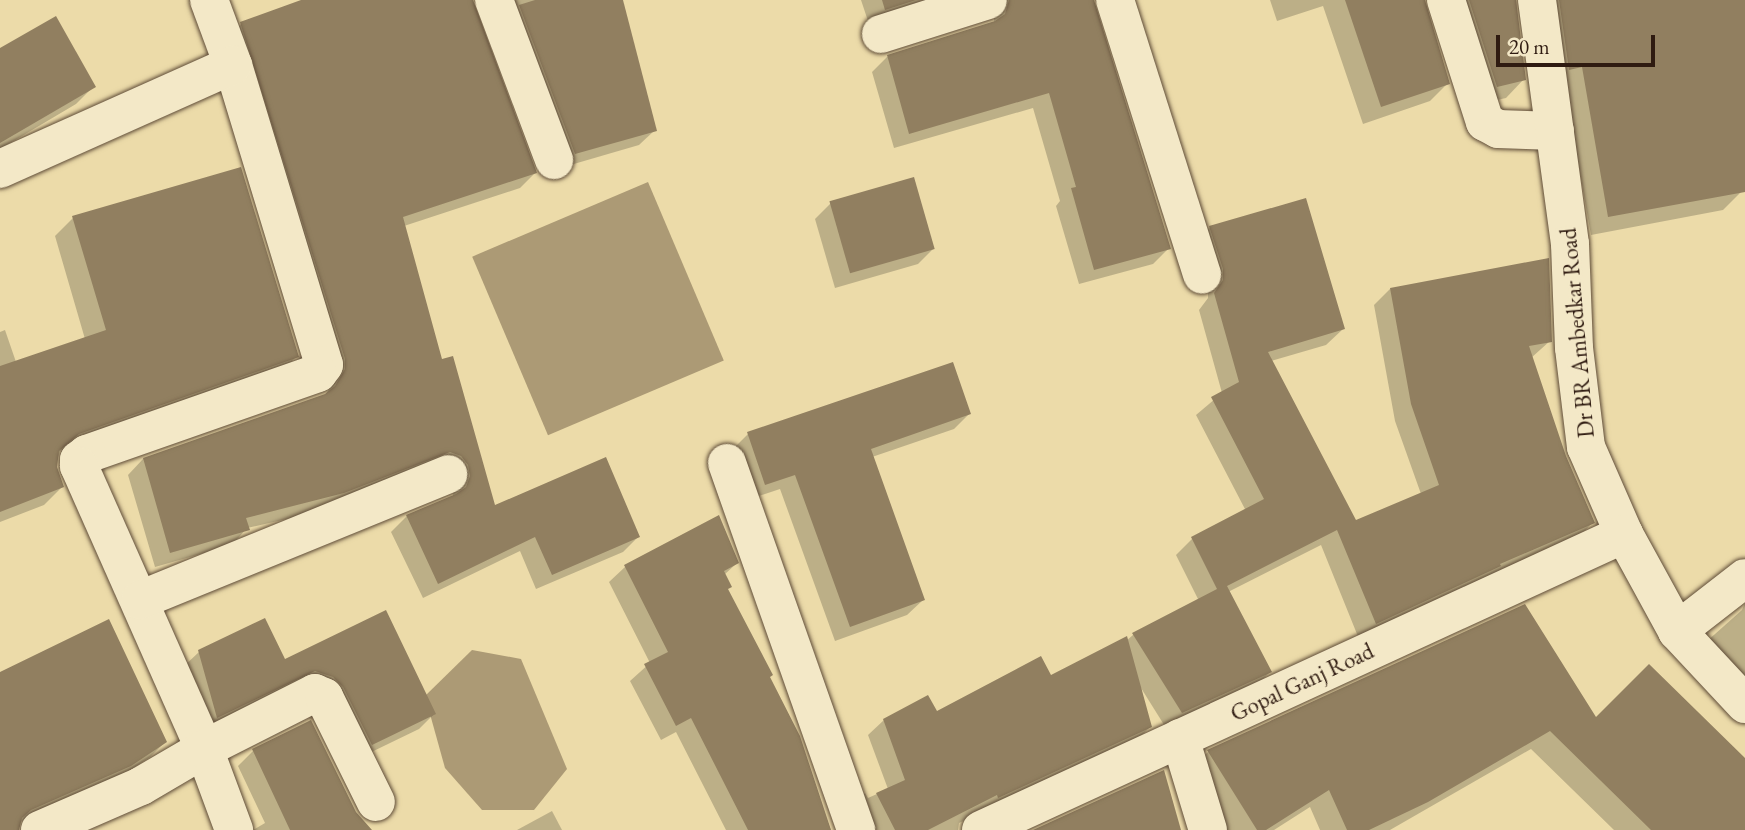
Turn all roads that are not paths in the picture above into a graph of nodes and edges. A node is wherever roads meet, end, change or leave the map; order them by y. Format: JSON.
{"nodes":[{"id":1,"x":209,"y":0,"type":"edge"},
{"id":2,"x":494,"y":0,"type":"edge"},
{"id":3,"x":988,"y":0,"type":"edge"},
{"id":4,"x":1115,"y":0,"type":"edge"},
{"id":5,"x":1446,"y":0,"type":"edge"},
{"id":6,"x":1538,"y":0,"type":"edge"},
{"id":7,"x":881,"y":34,"type":"dead end"},
{"id":8,"x":233,"y":65,"type":"junction"},
{"id":9,"x":1555,"y":131,"type":"junction"},
{"id":10,"x":554,"y":160,"type":"dead end"},
{"id":11,"x":0,"y":169,"type":"edge"},
{"id":12,"x":1202,"y":275,"type":"dead end"},
{"id":13,"x":727,"y":463,"type":"dead end"},
{"id":14,"x":448,"y":474,"type":"dead end"},
{"id":15,"x":1623,"y":534,"type":"junction"},
{"id":16,"x":1745,"y":578,"type":"edge"},
{"id":17,"x":140,"y":600,"type":"junction"},
{"id":18,"x":1677,"y":631,"type":"junction"},
{"id":19,"x":1745,"y":704,"type":"edge"},
{"id":20,"x":1180,"y":738,"type":"junction"},
{"id":21,"x":204,"y":749,"type":"junction"},
{"id":22,"x":376,"y":802,"type":"dead end"},
{"id":23,"x":40,"y":830,"type":"edge"},
{"id":24,"x":234,"y":830,"type":"edge"},
{"id":25,"x":856,"y":830,"type":"edge"},
{"id":26,"x":984,"y":830,"type":"edge"},
{"id":27,"x":1208,"y":830,"type":"edge"}],
"edges":[{"from":1,"to":8,"type":"street"},
{"from":2,"to":10,"type":"street"},
{"from":3,"to":7,"type":"street"},
{"from":4,"to":12,"type":"street"},
{"from":5,"to":9,"type":"street"},
{"from":6,"to":9,"type":"street","name":"Dr BR Ambedkar Road"},
{"from":8,"to":11,"type":"street"},
{"from":8,"to":17,"type":"street"},
{"from":9,"to":15,"type":"street","name":"Dr BR Ambedkar Road"},
{"from":13,"to":25,"type":"street"},
{"from":14,"to":17,"type":"street"},
{"from":15,"to":18,"type":"street","name":"Dr BR Ambedkar Road"},
{"from":15,"to":20,"type":"street","name":"Gopal Ganj Road"},
{"from":16,"to":18,"type":"street"},
{"from":17,"to":21,"type":"street"},
{"from":18,"to":19,"type":"street","name":"Dr BR Ambedkar Road"},
{"from":20,"to":26,"type":"street","name":"Gopal Ganj Road"},
{"from":20,"to":27,"type":"street"},
{"from":21,"to":22,"type":"street"},
{"from":21,"to":23,"type":"street"},
{"from":21,"to":24,"type":"street"}]}
